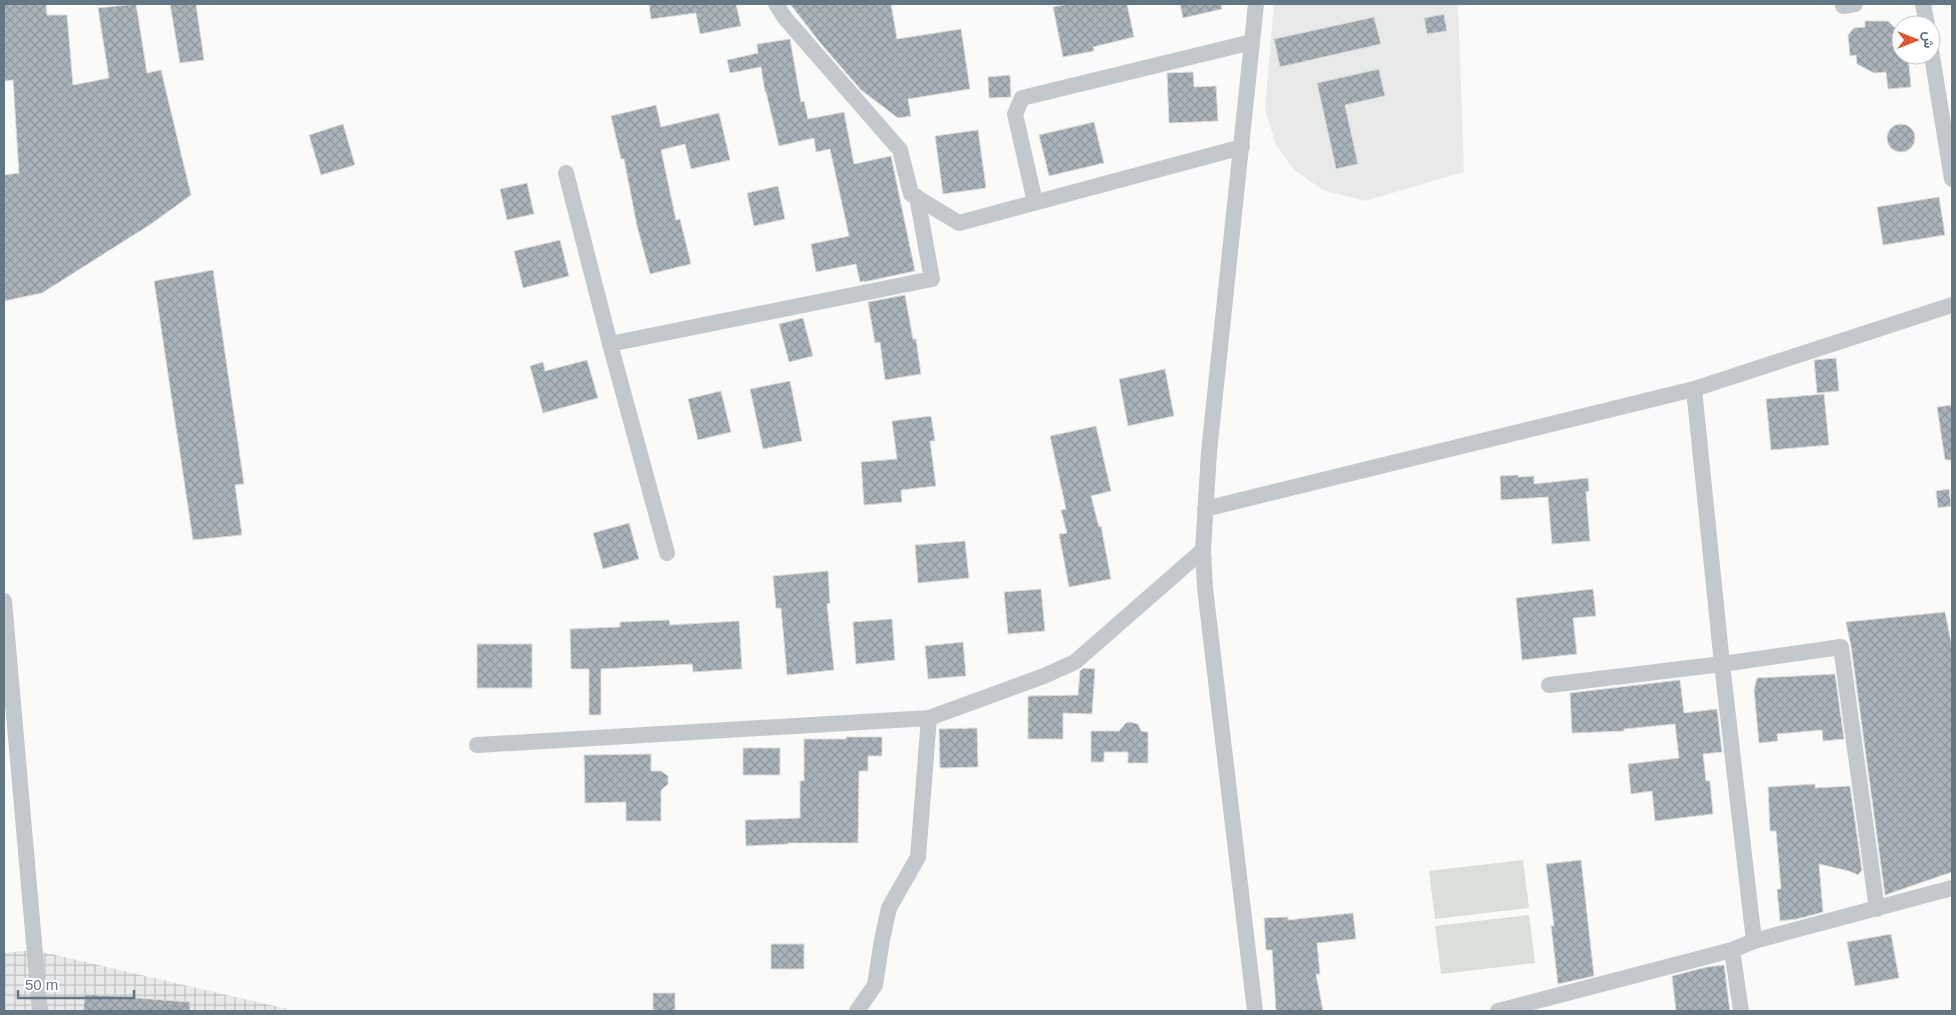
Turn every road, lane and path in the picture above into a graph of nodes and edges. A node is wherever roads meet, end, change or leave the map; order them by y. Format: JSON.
{"nodes":[{"id":1,"x":776,"y":4,"type":"edge"},
{"id":2,"x":1256,"y":4,"type":"edge"},
{"id":3,"x":1252,"y":42,"type":"junction"},
{"id":4,"x":1933,"y":65,"type":"edge"},
{"id":5,"x":1242,"y":147,"type":"junction"},
{"id":6,"x":566,"y":173,"type":"dead end"},
{"id":7,"x":1952,"y":179,"type":"edge"},
{"id":8,"x":917,"y":197,"type":"junction"},
{"id":9,"x":1035,"y":202,"type":"junction"},
{"id":10,"x":1952,"y":305,"type":"edge"},
{"id":11,"x":610,"y":344,"type":"junction"},
{"id":12,"x":1694,"y":389,"type":"junction"},
{"id":13,"x":1205,"y":509,"type":"junction"},
{"id":14,"x":1203,"y":550,"type":"junction"},
{"id":15,"x":667,"y":553,"type":"dead end"},
{"id":16,"x":4,"y":601,"type":"edge"},
{"id":17,"x":1722,"y":664,"type":"junction"},
{"id":18,"x":1549,"y":685,"type":"dead end"},
{"id":19,"x":929,"y":718,"type":"junction"},
{"id":20,"x":478,"y":745,"type":"dead end"},
{"id":21,"x":11,"y":766,"type":"edge"},
{"id":22,"x":1952,"y":888,"type":"edge"},
{"id":23,"x":1877,"y":909,"type":"junction"},
{"id":24,"x":1754,"y":941,"type":"junction"},
{"id":25,"x":1732,"y":950,"type":"junction"},
{"id":26,"x":40,"y":1011,"type":"edge"},
{"id":27,"x":857,"y":1011,"type":"edge"},
{"id":28,"x":1255,"y":1011,"type":"edge"},
{"id":29,"x":1498,"y":1011,"type":"edge"},
{"id":30,"x":1741,"y":1011,"type":"edge"}],
"edges":[{"from":1,"to":8,"type":"street"},
{"from":2,"to":3,"type":"street"},
{"from":3,"to":5,"type":"street"},
{"from":3,"to":9,"type":"street"},
{"from":4,"to":7,"type":"street"},
{"from":5,"to":9,"type":"street"},
{"from":5,"to":13,"type":"street"},
{"from":6,"to":11,"type":"street"},
{"from":8,"to":9,"type":"street"},
{"from":8,"to":11,"type":"street"},
{"from":10,"to":12,"type":"street"},
{"from":11,"to":15,"type":"street"},
{"from":12,"to":13,"type":"street"},
{"from":12,"to":17,"type":"street"},
{"from":13,"to":14,"type":"street"},
{"from":14,"to":19,"type":"street"},
{"from":14,"to":28,"type":"street"},
{"from":16,"to":21,"type":"street"},
{"from":17,"to":18,"type":"street"},
{"from":17,"to":23,"type":"street"},
{"from":17,"to":24,"type":"street"},
{"from":19,"to":20,"type":"street"},
{"from":19,"to":27,"type":"street"},
{"from":21,"to":26,"type":"street"},
{"from":22,"to":23,"type":"street"},
{"from":23,"to":24,"type":"street"},
{"from":24,"to":25,"type":"street"},
{"from":25,"to":29,"type":"street"},
{"from":25,"to":30,"type":"street"}]}
